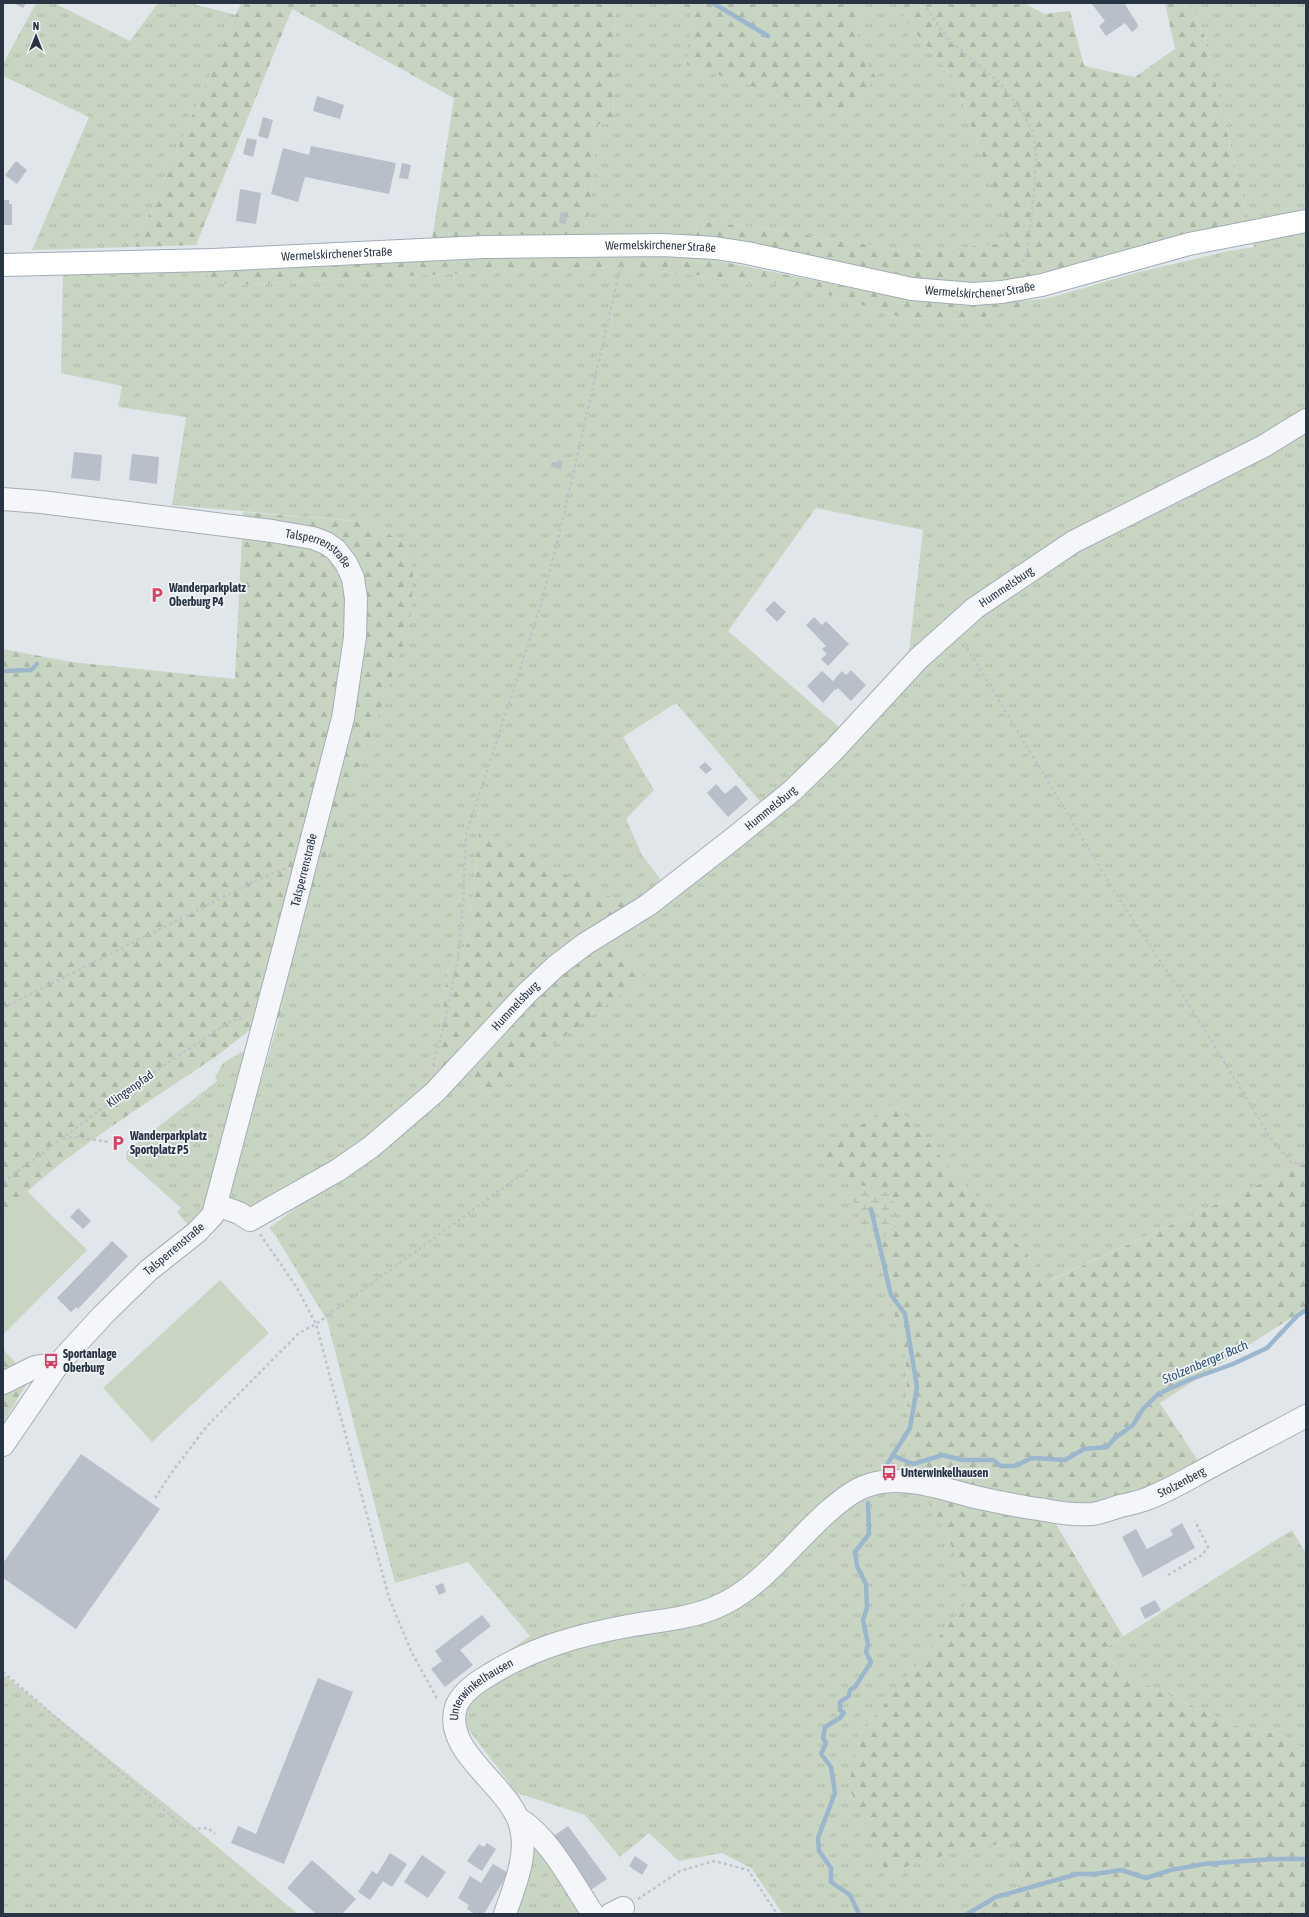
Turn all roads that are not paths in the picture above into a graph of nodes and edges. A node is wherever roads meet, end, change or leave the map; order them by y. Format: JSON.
{"nodes":[{"id":1,"x":1306,"y":221,"type":"edge"},
{"id":2,"x":3,"y":265,"type":"edge"},
{"id":3,"x":1306,"y":420,"type":"edge"},
{"id":4,"x":3,"y":499,"type":"edge"},
{"id":5,"x":217,"y":1205,"type":"junction"},
{"id":6,"x":59,"y":1363,"type":"junction"},
{"id":7,"x":3,"y":1383,"type":"edge"},
{"id":8,"x":1306,"y":1416,"type":"edge"},
{"id":9,"x":3,"y":1445,"type":"edge"},
{"id":10,"x":627,"y":1626,"type":"joint"},
{"id":11,"x":519,"y":1819,"type":"junction"},
{"id":12,"x":505,"y":1914,"type":"edge"},
{"id":13,"x":593,"y":1914,"type":"edge"}],
"edges":[{"from":1,"to":2,"type":"main road","name":"Wermelskirchener Straße"},
{"from":3,"to":5,"type":"street","name":"Hummelsburg"},
{"from":4,"to":5,"type":"street","name":"Talsperrenstraße"},
{"from":5,"to":6,"type":"street","name":"Talsperrenstraße"},
{"from":6,"to":7,"type":"street"},
{"from":6,"to":9,"type":"street","name":"Talsperrenstraße"},
{"from":8,"to":10,"type":"street","name":"Stolzenberg"},
{"from":10,"to":11,"type":"street","name":"Unterwinkelhausen"},
{"from":11,"to":12,"type":"street","name":"Unterwinkelhausen"},
{"from":11,"to":13,"type":"street"}]}
